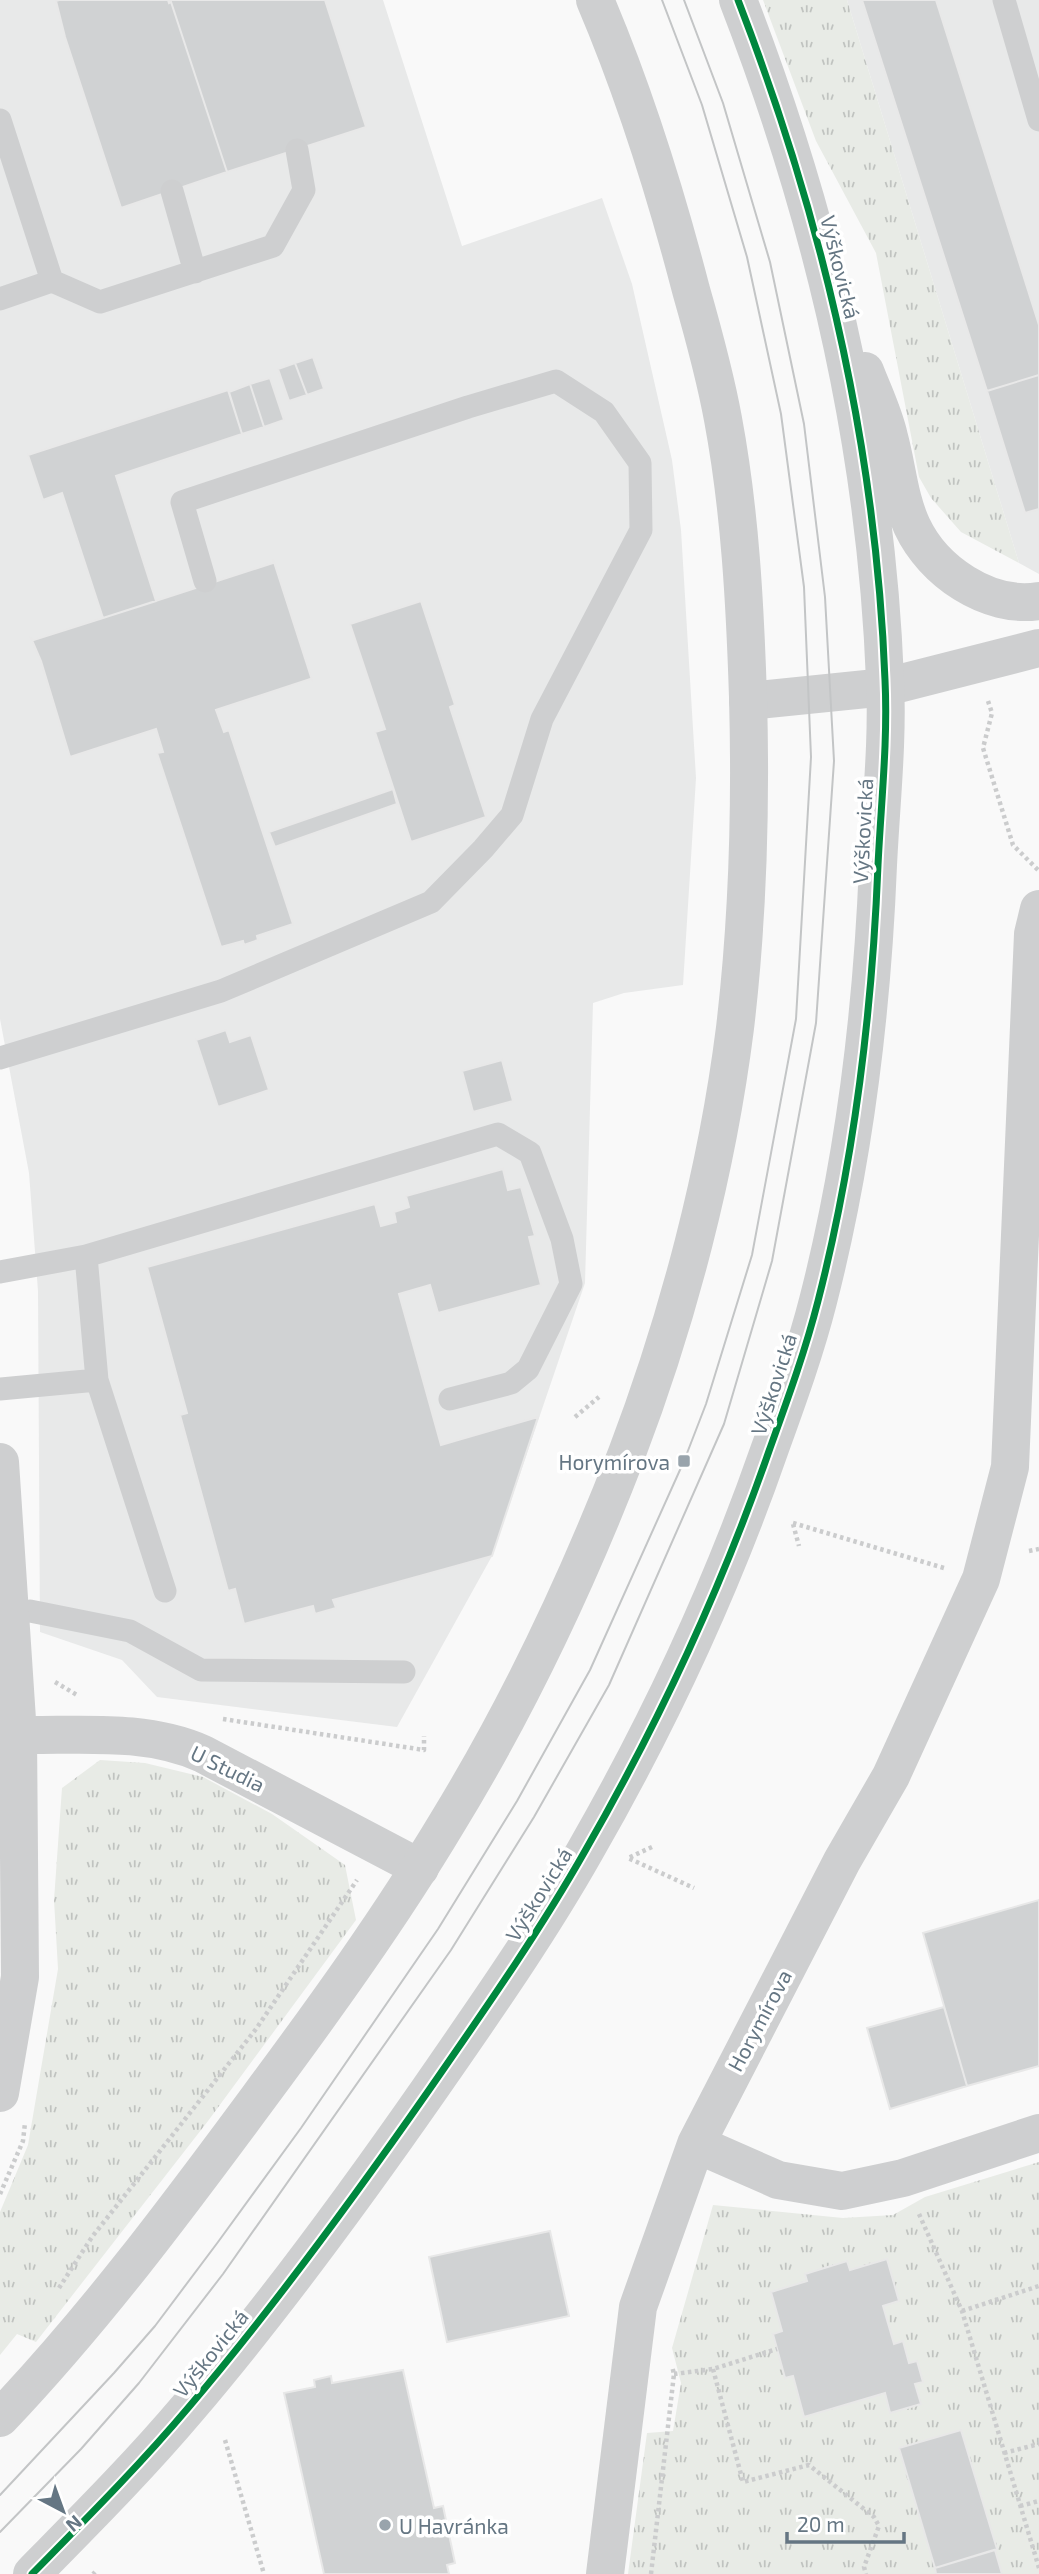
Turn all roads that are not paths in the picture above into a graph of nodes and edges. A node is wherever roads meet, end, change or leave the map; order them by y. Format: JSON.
{"nodes":[{"id":1,"x":595,"y":0,"type":"edge"},
{"id":2,"x":738,"y":0,"type":"edge"},
{"id":3,"x":1004,"y":0,"type":"edge"},
{"id":4,"x":0,"y":120,"type":"edge"},
{"id":5,"x":1039,"y":120,"type":"edge"},
{"id":6,"x":296,"y":150,"type":"dead end"},
{"id":7,"x":172,"y":191,"type":"dead end"},
{"id":8,"x":823,"y":261,"type":"junction"},
{"id":9,"x":195,"y":272,"type":"junction"},
{"id":10,"x":52,"y":281,"type":"junction"},
{"id":11,"x":0,"y":299,"type":"edge"},
{"id":12,"x":205,"y":581,"type":"dead end"},
{"id":13,"x":1039,"y":601,"type":"edge"},
{"id":14,"x":1039,"y":648,"type":"edge"},
{"id":15,"x":886,"y":687,"type":"junction"},
{"id":16,"x":748,"y":701,"type":"junction"},
{"id":17,"x":1039,"y":909,"type":"edge"},
{"id":18,"x":0,"y":1058,"type":"edge"},
{"id":19,"x":86,"y":1256,"type":"junction"},
{"id":20,"x":0,"y":1272,"type":"edge"},
{"id":21,"x":1028,"y":1287,"type":"edge"},
{"id":22,"x":97,"y":1380,"type":"junction"},
{"id":23,"x":0,"y":1389,"type":"edge"},
{"id":24,"x":450,"y":1399,"type":"dead end"},
{"id":25,"x":0,"y":1462,"type":"edge"},
{"id":26,"x":165,"y":1591,"type":"dead end"},
{"id":27,"x":11,"y":1614,"type":"junction"},
{"id":28,"x":404,"y":1672,"type":"dead end"},
{"id":29,"x":18,"y":1735,"type":"junction"},
{"id":30,"x":420,"y":1868,"type":"junction"},
{"id":31,"x":10,"y":1977,"type":"edge"},
{"id":32,"x":0,"y":2093,"type":"edge"},
{"id":33,"x":1039,"y":2133,"type":"edge"},
{"id":34,"x":695,"y":2144,"type":"junction"},
{"id":35,"x":0,"y":2418,"type":"edge"},
{"id":36,"x":32,"y":2574,"type":"edge"},
{"id":37,"x":605,"y":2574,"type":"edge"}],
"edges":[{"from":1,"to":16,"type":"street"},
{"from":2,"to":8,"type":"street","name":"Výškovická"},
{"from":3,"to":5,"type":"lane"},
{"from":4,"to":10,"type":"lane"},
{"from":6,"to":9,"type":"lane"},
{"from":7,"to":9,"type":"lane"},
{"from":8,"to":13,"type":"street"},
{"from":8,"to":15,"type":"street","name":"Výškovická"},
{"from":9,"to":10,"type":"lane"},
{"from":10,"to":11,"type":"lane"},
{"from":12,"to":18,"type":"lane"},
{"from":14,"to":15,"type":"street"},
{"from":15,"to":16,"type":"street"},
{"from":15,"to":36,"type":"street","name":"Výškovická"},
{"from":16,"to":30,"type":"street"},
{"from":17,"to":21,"type":"street","name":"Horymírova"},
{"from":19,"to":20,"type":"lane"},
{"from":19,"to":22,"type":"lane"},
{"from":19,"to":24,"type":"lane"},
{"from":21,"to":34,"type":"street","name":"Horymírova"},
{"from":22,"to":23,"type":"lane"},
{"from":22,"to":26,"type":"lane"},
{"from":25,"to":27,"type":"street"},
{"from":27,"to":28,"type":"lane"},
{"from":27,"to":29,"type":"street"},
{"from":29,"to":30,"type":"street","name":"U Studia"},
{"from":29,"to":31,"type":"street"},
{"from":30,"to":35,"type":"street"},
{"from":31,"to":32,"type":"street"},
{"from":33,"to":34,"type":"street"},
{"from":34,"to":37,"type":"street","name":"Horymírova"}]}
